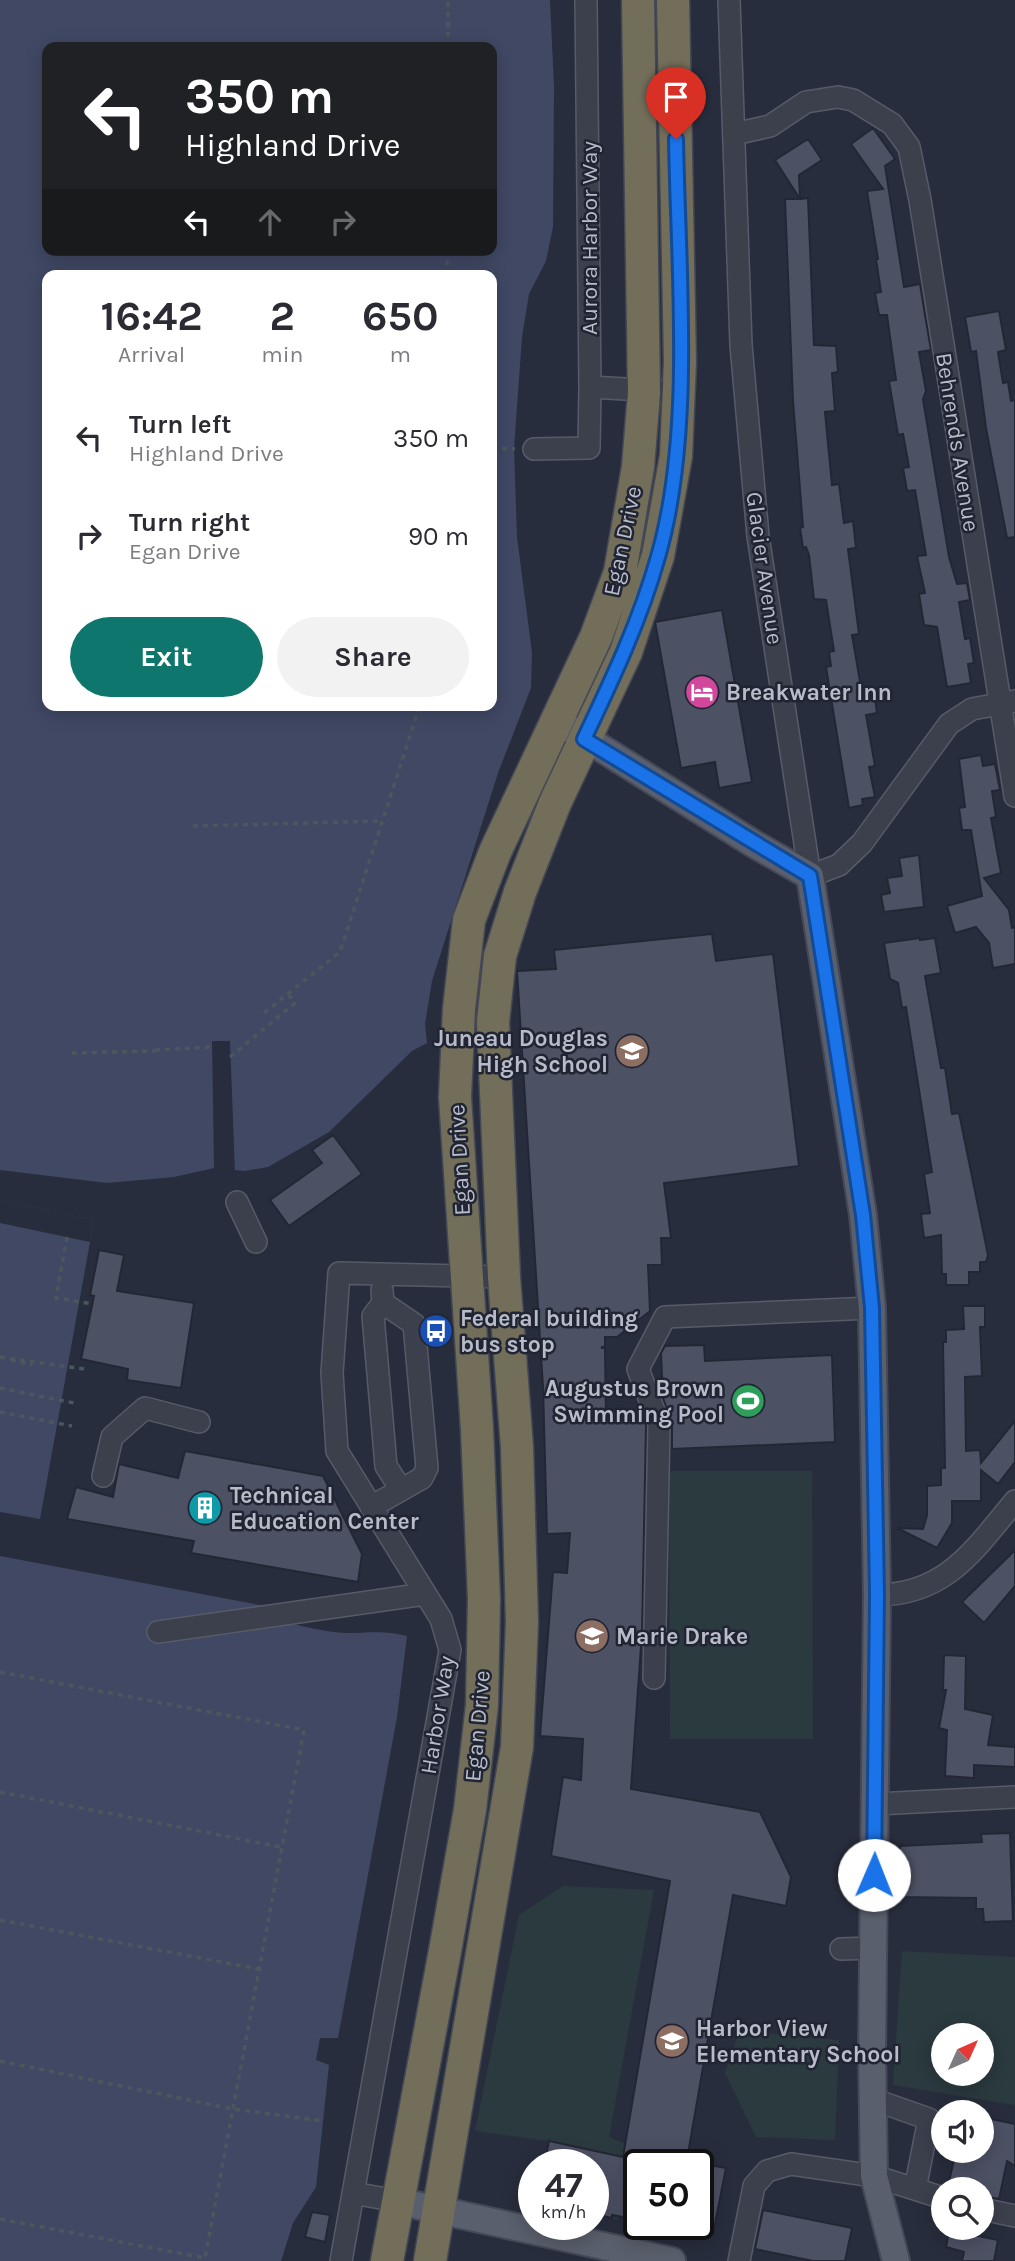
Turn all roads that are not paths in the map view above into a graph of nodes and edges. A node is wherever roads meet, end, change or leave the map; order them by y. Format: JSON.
{"nodes":[{"id":1,"x":586,"y":0,"type":"edge"},
{"id":2,"x":638,"y":0,"type":"edge"},
{"id":3,"x":673,"y":0,"type":"edge"},
{"id":4,"x":729,"y":0,"type":"edge"},
{"id":5,"x":734,"y":134,"type":"junction"},
{"id":6,"x":590,"y":387,"type":"junction"},
{"id":7,"x":679,"y":392,"type":"junction"},
{"id":8,"x":644,"y":393,"type":"junction"},
{"id":9,"x":534,"y":449,"type":"dead end"},
{"id":10,"x":1007,"y":701,"type":"edge"},
{"id":11,"x":558,"y":721,"type":"junction"},
{"id":12,"x":584,"y":739,"type":"junction"},
{"id":13,"x":1015,"y":796,"type":"edge"},
{"id":14,"x":810,"y":876,"type":"junction"},
{"id":15,"x":237,"y":1202,"type":"dead end"},
{"id":16,"x":256,"y":1242,"type":"dead end"},
{"id":17,"x":381,"y":1274,"type":"junction"},
{"id":18,"x":467,"y":1275,"type":"junction"},
{"id":19,"x":504,"y":1277,"type":"junction"},
{"id":20,"x":383,"y":1303,"type":"junction"},
{"id":21,"x":872,"y":1308,"type":"junction"},
{"id":22,"x":199,"y":1422,"type":"dead end"},
{"id":23,"x":103,"y":1476,"type":"dead end"},
{"id":24,"x":400,"y":1488,"type":"junction"},
{"id":25,"x":1015,"y":1501,"type":"edge"},
{"id":26,"x":372,"y":1507,"type":"junction"},
{"id":27,"x":425,"y":1594,"type":"junction"},
{"id":28,"x":877,"y":1595,"type":"junction"},
{"id":29,"x":158,"y":1632,"type":"dead end"},
{"id":30,"x":654,"y":1678,"type":"dead end"},
{"id":31,"x":1015,"y":1797,"type":"edge"},
{"id":32,"x":876,"y":1804,"type":"junction"},
{"id":33,"x":873,"y":1948,"type":"junction"},
{"id":34,"x":841,"y":1949,"type":"dead end"},
{"id":35,"x":872,"y":2099,"type":"junction"},
{"id":36,"x":874,"y":2176,"type":"junction"},
{"id":37,"x":915,"y":2189,"type":"junction"},
{"id":38,"x":353,"y":2193,"type":"junction"},
{"id":39,"x":931,"y":2194,"type":"edge"},
{"id":40,"x":397,"y":2200,"type":"junction"},
{"id":41,"x":439,"y":2208,"type":"junction"},
{"id":42,"x":994,"y":2212,"type":"edge"},
{"id":43,"x":1015,"y":2216,"type":"edge"},
{"id":44,"x":341,"y":2261,"type":"edge"},
{"id":45,"x":387,"y":2261,"type":"edge"},
{"id":46,"x":430,"y":2261,"type":"edge"},
{"id":47,"x":672,"y":2261,"type":"edge"},
{"id":48,"x":738,"y":2261,"type":"edge"},
{"id":49,"x":896,"y":2261,"type":"edge"}],
"edges":[{"from":1,"to":6,"type":"street","name":"Aurora Harbor Way"},
{"from":2,"to":8,"type":"highway","name":"Egan Drive"},
{"from":3,"to":7,"type":"highway","name":"Egan Drive"},
{"from":4,"to":5,"type":"street","name":"Glacier Avenue"},
{"from":5,"to":10,"type":"street","name":"Behrends Avenue"},
{"from":5,"to":14,"type":"street","name":"Glacier Avenue"},
{"from":6,"to":8,"type":"street"},
{"from":6,"to":9,"type":"street","name":"Aurora Harbor Way"},
{"from":7,"to":8,"type":"street"},
{"from":7,"to":12,"type":"highway","name":"Egan Drive"},
{"from":8,"to":11,"type":"highway","name":"Egan Drive"},
{"from":10,"to":13,"type":"street","name":"Behrends Avenue"},
{"from":10,"to":14,"type":"street"},
{"from":11,"to":12,"type":"main road"},
{"from":11,"to":18,"type":"highway","name":"Egan Drive"},
{"from":12,"to":14,"type":"main road"},
{"from":12,"to":19,"type":"highway","name":"Egan Drive"},
{"from":14,"to":21,"type":"main road","name":"Glacier Avenue"},
{"from":15,"to":16,"type":"street"},
{"from":17,"to":18,"type":"street","name":"Harbor Way"},
{"from":17,"to":20,"type":"street"},
{"from":17,"to":26,"type":"street","name":"Harbor Way"},
{"from":18,"to":19,"type":"street","name":"Harbor Way"},
{"from":18,"to":40,"type":"highway","name":"Egan Drive"},
{"from":19,"to":41,"type":"highway","name":"Egan Drive"},
{"from":20,"to":24,"type":"street"},
{"from":20,"to":24,"type":"street"},
{"from":21,"to":28,"type":"main road","name":"Glacier Avenue"},
{"from":21,"to":30,"type":"street"},
{"from":22,"to":23,"type":"street"},
{"from":24,"to":26,"type":"street"},
{"from":25,"to":28,"type":"street"},
{"from":26,"to":27,"type":"street","name":"Harbor Way"},
{"from":27,"to":29,"type":"street"},
{"from":27,"to":38,"type":"street","name":"Harbor Way"},
{"from":28,"to":32,"type":"main road","name":"Glacier Avenue"},
{"from":31,"to":32,"type":"street"},
{"from":32,"to":33,"type":"main road","name":"Glacier Avenue"},
{"from":33,"to":34,"type":"street"},
{"from":33,"to":35,"type":"main road","name":"Glacier Avenue"},
{"from":35,"to":36,"type":"main road","name":"Glacier Avenue"},
{"from":35,"to":37,"type":"street"},
{"from":36,"to":37,"type":"street"},
{"from":36,"to":48,"type":"street"},
{"from":36,"to":49,"type":"main road","name":"Glacier Avenue"},
{"from":37,"to":39,"type":"street"},
{"from":38,"to":40,"type":"street"},
{"from":38,"to":44,"type":"street","name":"Harbor Way"},
{"from":40,"to":41,"type":"main road"},
{"from":40,"to":45,"type":"highway","name":"Egan Drive"},
{"from":41,"to":46,"type":"highway","name":"Egan Drive"},
{"from":41,"to":47,"type":"main road"},
{"from":42,"to":43,"type":"street"}]}
